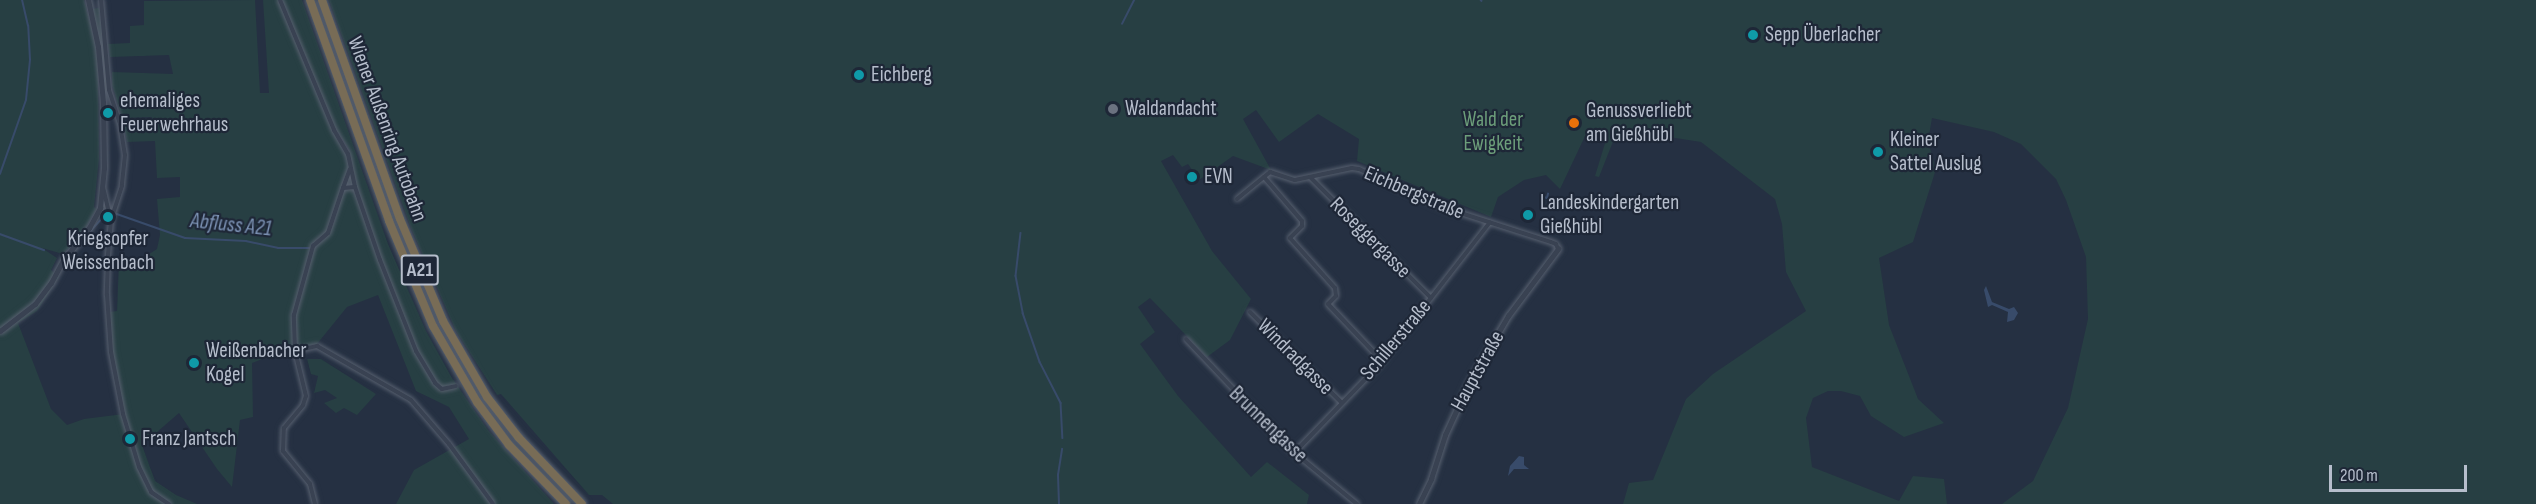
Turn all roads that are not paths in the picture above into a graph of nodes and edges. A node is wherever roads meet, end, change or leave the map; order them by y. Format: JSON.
{"nodes":[{"id":1,"x":87,"y":0,"type":"edge"},
{"id":2,"x":101,"y":0,"type":"edge"},
{"id":3,"x":280,"y":0,"type":"edge"},
{"id":4,"x":310,"y":0,"type":"edge"},
{"id":5,"x":322,"y":0,"type":"edge"},
{"id":6,"x":109,"y":90,"type":"junction"},
{"id":7,"x":103,"y":103,"type":"junction"},
{"id":8,"x":351,"y":167,"type":"junction"},
{"id":9,"x":1264,"y":177,"type":"junction"},
{"id":10,"x":1310,"y":177,"type":"junction"},
{"id":11,"x":103,"y":186,"type":"junction"},
{"id":12,"x":355,"y":187,"type":"junction"},
{"id":13,"x":343,"y":188,"type":"junction"},
{"id":14,"x":1237,"y":199,"type":"dead end"},
{"id":15,"x":111,"y":220,"type":"junction"},
{"id":16,"x":1490,"y":222,"type":"junction"},
{"id":17,"x":1558,"y":249,"type":"joint"},
{"id":18,"x":1431,"y":298,"type":"junction"},
{"id":19,"x":1250,"y":312,"type":"dead end"},
{"id":20,"x":0,"y":331,"type":"edge"},
{"id":21,"x":1186,"y":339,"type":"dead end"},
{"id":22,"x":296,"y":351,"type":"junction"},
{"id":23,"x":1382,"y":361,"type":"junction"},
{"id":24,"x":456,"y":387,"type":"dead end"},
{"id":25,"x":1341,"y":402,"type":"junction"},
{"id":26,"x":1295,"y":452,"type":"junction"},
{"id":27,"x":169,"y":504,"type":"edge"},
{"id":28,"x":315,"y":504,"type":"edge"},
{"id":29,"x":493,"y":504,"type":"edge"},
{"id":30,"x":566,"y":504,"type":"edge"},
{"id":31,"x":582,"y":504,"type":"edge"},
{"id":32,"x":1357,"y":504,"type":"edge"},
{"id":33,"x":1419,"y":504,"type":"edge"}],
"edges":[{"from":1,"to":7,"type":"street"},
{"from":2,"to":6,"type":"street"},
{"from":3,"to":8,"type":"street"},
{"from":4,"to":30,"type":"highway","name":"Wiener Außenring Autobahn","number":"A21"},
{"from":5,"to":31,"type":"highway","name":"Wiener Außenring Autobahn","number":"A21"},
{"from":6,"to":7,"type":"street"},
{"from":6,"to":15,"type":"street"},
{"from":7,"to":11,"type":"street"},
{"from":8,"to":12,"type":"street"},
{"from":8,"to":13,"type":"street"},
{"from":9,"to":10,"type":"street","name":"Eichbergstraße"},
{"from":9,"to":14,"type":"street"},
{"from":9,"to":23,"type":"street"},
{"from":10,"to":16,"type":"street","name":"Eichbergstraße"},
{"from":10,"to":18,"type":"street","name":"Roseggergasse"},
{"from":11,"to":15,"type":"street"},
{"from":11,"to":20,"type":"street"},
{"from":12,"to":13,"type":"street"},
{"from":12,"to":24,"type":"street"},
{"from":13,"to":22,"type":"street"},
{"from":15,"to":27,"type":"street"},
{"from":16,"to":17,"type":"street","name":"Eichbergstraße"},
{"from":16,"to":18,"type":"street","name":"Schillerstraße"},
{"from":17,"to":33,"type":"street","name":"Hauptstraße"},
{"from":18,"to":23,"type":"street","name":"Schillerstraße"},
{"from":19,"to":25,"type":"street","name":"Windradgasse"},
{"from":21,"to":26,"type":"street","name":"Brunnengasse"},
{"from":22,"to":28,"type":"street"},
{"from":22,"to":29,"type":"street"},
{"from":23,"to":25,"type":"street","name":"Schillerstraße"},
{"from":25,"to":26,"type":"street","name":"Schillerstraße"},
{"from":26,"to":32,"type":"street","name":"Brunnengasse"}]}
